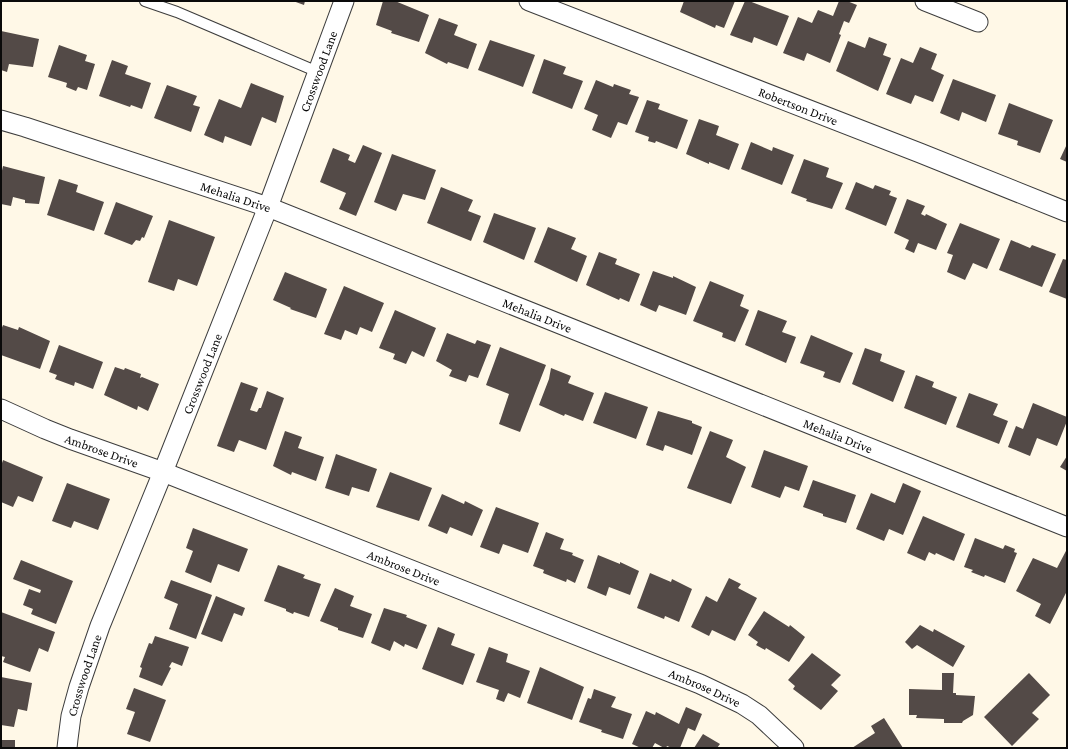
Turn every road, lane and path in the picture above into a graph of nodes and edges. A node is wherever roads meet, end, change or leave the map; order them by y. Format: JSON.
{"nodes":[{"id":1,"x":145,"y":1,"type":"edge"},
{"id":2,"x":344,"y":1,"type":"edge"},
{"id":3,"x":529,"y":1,"type":"edge"},
{"id":4,"x":925,"y":1,"type":"edge"},
{"id":5,"x":978,"y":22,"type":"dead end"},
{"id":6,"x":318,"y":72,"type":"junction"},
{"id":7,"x":1,"y":120,"type":"edge"},
{"id":8,"x":268,"y":207,"type":"junction"},
{"id":9,"x":1067,"y":212,"type":"edge"},
{"id":10,"x":1,"y":409,"type":"edge"},
{"id":11,"x":163,"y":472,"type":"junction"},
{"id":12,"x":1067,"y":527,"type":"edge"},
{"id":13,"x":67,"y":748,"type":"edge"},
{"id":14,"x":794,"y":748,"type":"edge"}],
"edges":[{"from":1,"to":6,"type":"lane"},
{"from":2,"to":6,"type":"street","name":"Crosswood Lane"},
{"from":3,"to":9,"type":"street","name":"Robertson Drive"},
{"from":4,"to":5,"type":"street"},
{"from":6,"to":8,"type":"street","name":"Crosswood Lane"},
{"from":7,"to":8,"type":"street","name":"Mehalia Drive"},
{"from":8,"to":11,"type":"street","name":"Crosswood Lane"},
{"from":8,"to":12,"type":"street","name":"Mehalia Drive"},
{"from":10,"to":11,"type":"street","name":"Ambrose Drive"},
{"from":11,"to":13,"type":"street","name":"Crosswood Lane"},
{"from":11,"to":14,"type":"street","name":"Ambrose Drive"}]}
